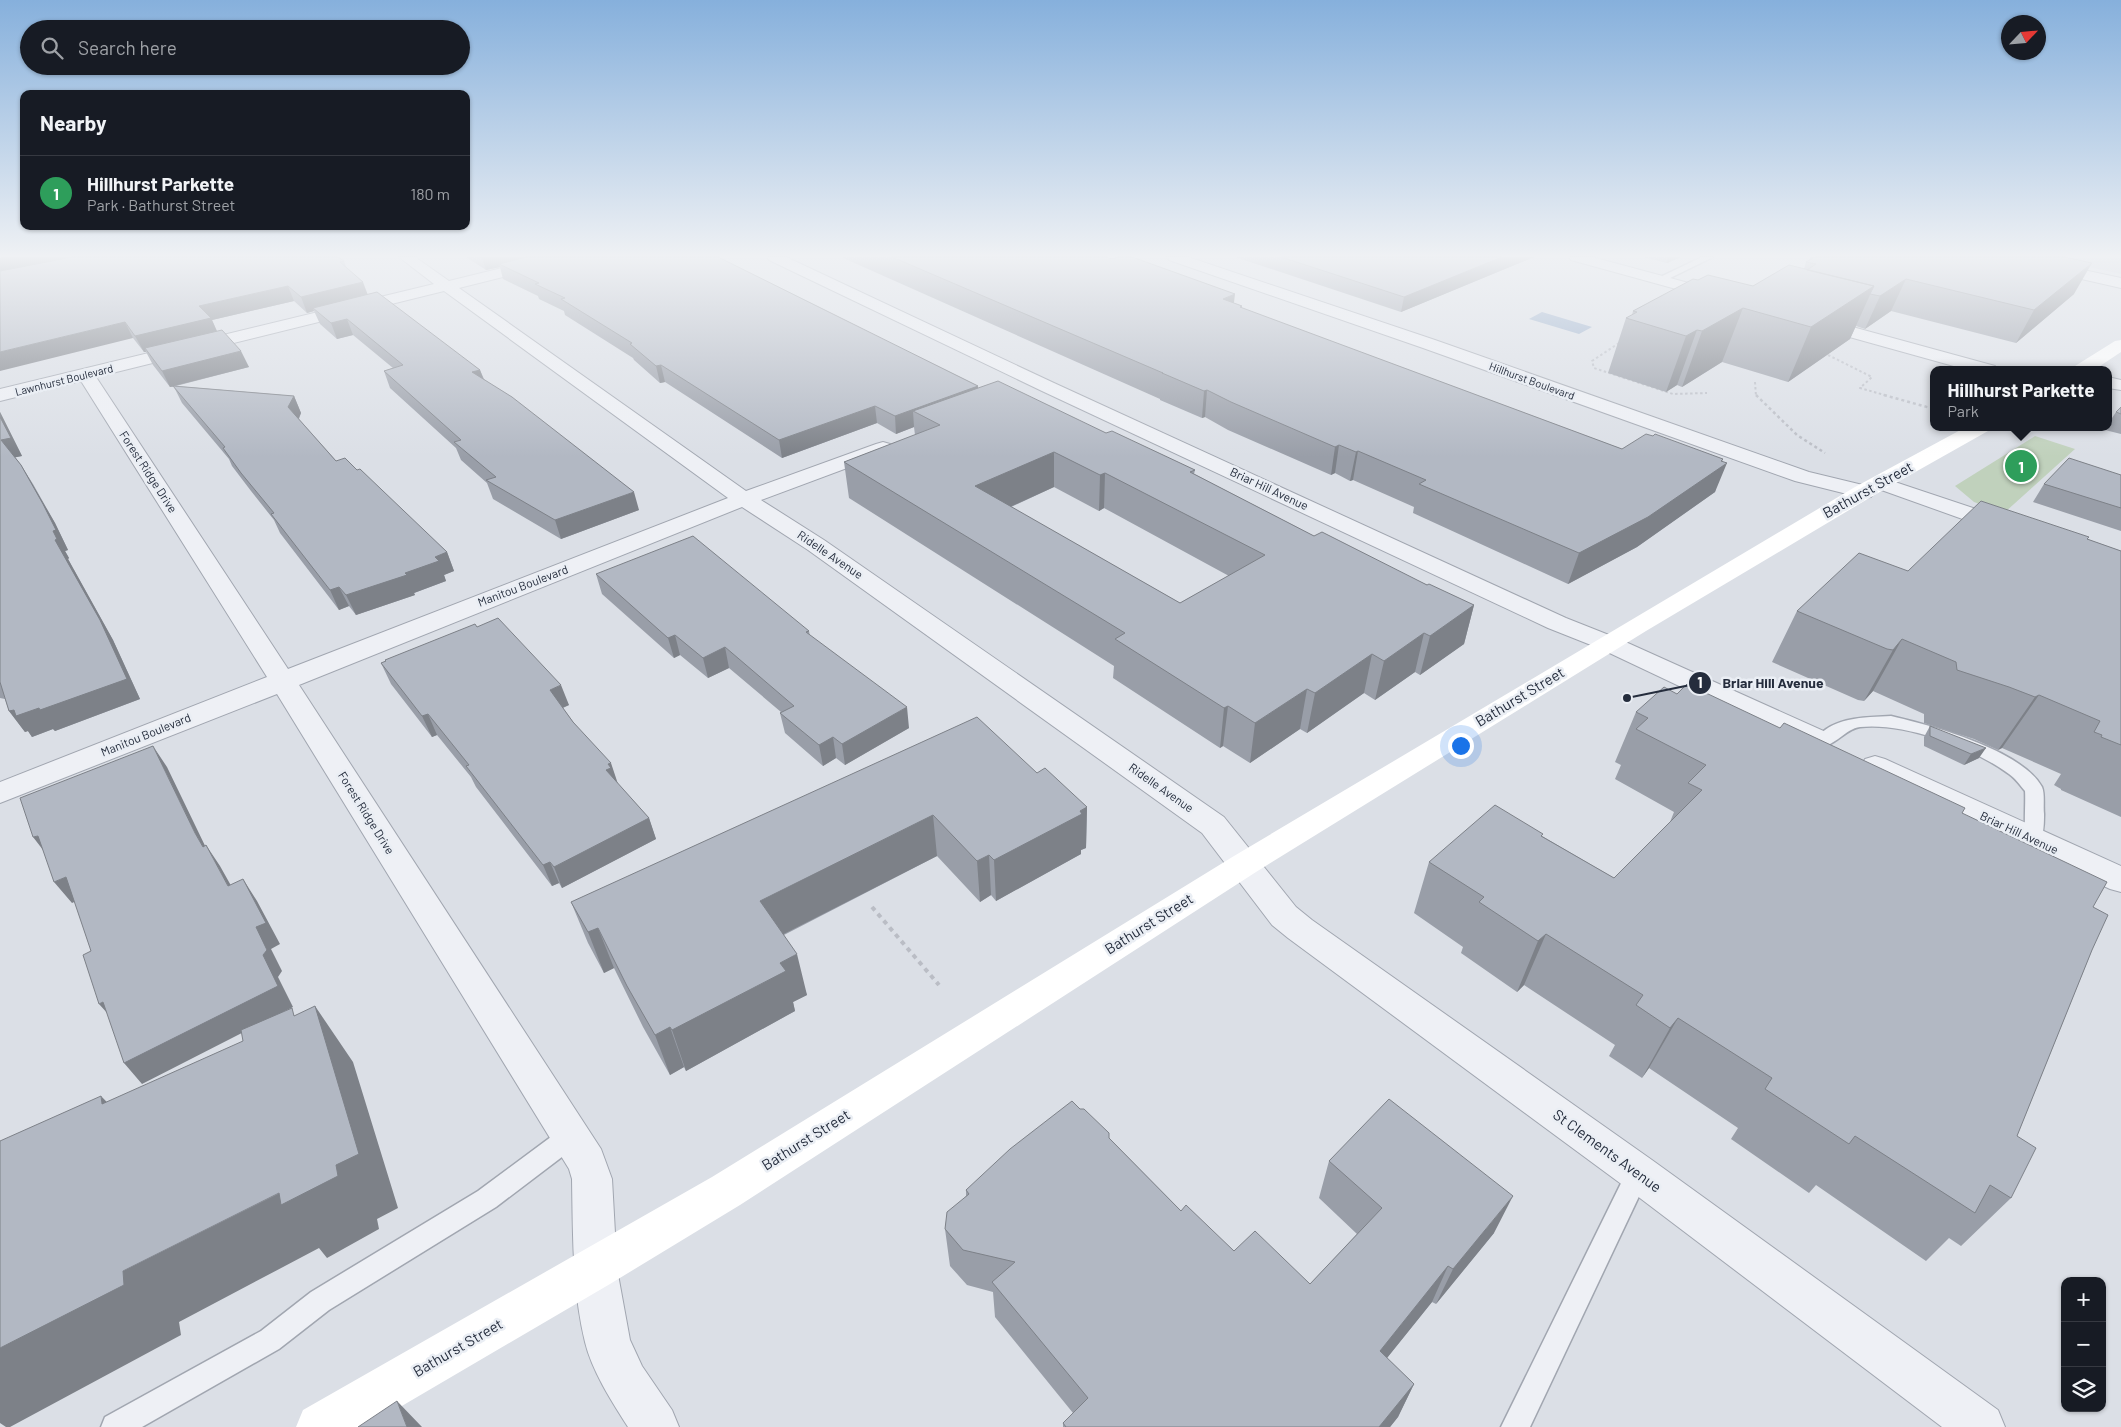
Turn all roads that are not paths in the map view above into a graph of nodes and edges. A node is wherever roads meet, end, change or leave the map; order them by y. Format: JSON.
{"nodes":[{"id":1,"x":294,"y":324,"type":"edge"},
{"id":2,"x":499,"y":324,"type":"edge"},
{"id":3,"x":914,"y":324,"type":"edge"},
{"id":4,"x":1369,"y":324,"type":"edge"},
{"id":5,"x":1821,"y":324,"type":"edge"},
{"id":6,"x":2121,"y":345,"type":"edge"},
{"id":7,"x":1974,"y":366,"type":"edge"},
{"id":8,"x":2087,"y":366,"type":"edge"},
{"id":9,"x":86,"y":375,"type":"junction"},
{"id":10,"x":1048,"y":387,"type":"junction"},
{"id":11,"x":0,"y":395,"type":"edge"},
{"id":12,"x":1027,"y":395,"type":"edge"},
{"id":13,"x":1974,"y":431,"type":"edge"},
{"id":14,"x":899,"y":442,"type":"edge"},
{"id":15,"x":1872,"y":488,"type":"junction"},
{"id":16,"x":744,"y":499,"type":"junction"},
{"id":17,"x":2027,"y":534,"type":"edge"},
{"id":18,"x":1610,"y":644,"type":"junction"},
{"id":19,"x":282,"y":680,"type":"junction"},
{"id":20,"x":1822,"y":742,"type":"junction"},
{"id":21,"x":0,"y":793,"type":"edge"},
{"id":22,"x":2033,"y":839,"type":"junction"},
{"id":23,"x":1245,"y":864,"type":"junction"},
{"id":24,"x":2121,"y":880,"type":"edge"},
{"id":25,"x":571,"y":1136,"type":"junction"},
{"id":26,"x":1638,"y":1173,"type":"junction"},
{"id":27,"x":595,"y":1269,"type":"junction"},
{"id":28,"x":116,"y":1427,"type":"edge"},
{"id":29,"x":320,"y":1427,"type":"edge"},
{"id":30,"x":655,"y":1427,"type":"edge"},
{"id":31,"x":1515,"y":1427,"type":"edge"},
{"id":32,"x":1981,"y":1427,"type":"edge"}],
"edges":[{"from":1,"to":9,"type":"street","name":"Lawnhurst Boulevard"},
{"from":2,"to":16,"type":"street","name":"Ridelle Avenue"},
{"from":3,"to":10,"type":"street","name":"Briar Hill Avenue"},
{"from":4,"to":15,"type":"street","name":"Hillhurst Boulevard"},
{"from":5,"to":7,"type":"street"},
{"from":6,"to":8,"type":"main road"},
{"from":9,"to":11,"type":"street","name":"Lawnhurst Boulevard"},
{"from":9,"to":19,"type":"street","name":"Forest Ridge Drive"},
{"from":10,"to":12,"type":"street"},
{"from":10,"to":18,"type":"street","name":"Briar Hill Avenue"},
{"from":13,"to":15,"type":"main road","name":"Bathurst Street"},
{"from":14,"to":16,"type":"street","name":"Manitou Boulevard"},
{"from":15,"to":17,"type":"street","name":"Hillhurst Boulevard"},
{"from":15,"to":18,"type":"main road","name":"Bathurst Street"},
{"from":16,"to":19,"type":"street","name":"Manitou Boulevard"},
{"from":16,"to":23,"type":"street","name":"Ridelle Avenue"},
{"from":18,"to":20,"type":"street","name":"Briar Hill Avenue"},
{"from":18,"to":23,"type":"main road","name":"Bathurst Street"},
{"from":19,"to":21,"type":"street","name":"Manitou Boulevard"},
{"from":19,"to":25,"type":"street","name":"Forest Ridge Drive"},
{"from":20,"to":22,"type":"street","name":"Briar Hill Avenue"},
{"from":20,"to":22,"type":"lane"},
{"from":22,"to":24,"type":"street","name":"Briar Hill Avenue"},
{"from":23,"to":26,"type":"street","name":"St Clements Avenue"},
{"from":23,"to":27,"type":"main road","name":"Bathurst Street"},
{"from":25,"to":27,"type":"street","name":"Forest Ridge Drive"},
{"from":25,"to":28,"type":"lane"},
{"from":26,"to":31,"type":"lane"},
{"from":26,"to":32,"type":"street","name":"St Clements Avenue"},
{"from":27,"to":29,"type":"main road","name":"Bathurst Street"},
{"from":27,"to":30,"type":"street","name":"Forest Ridge Drive"}]}
